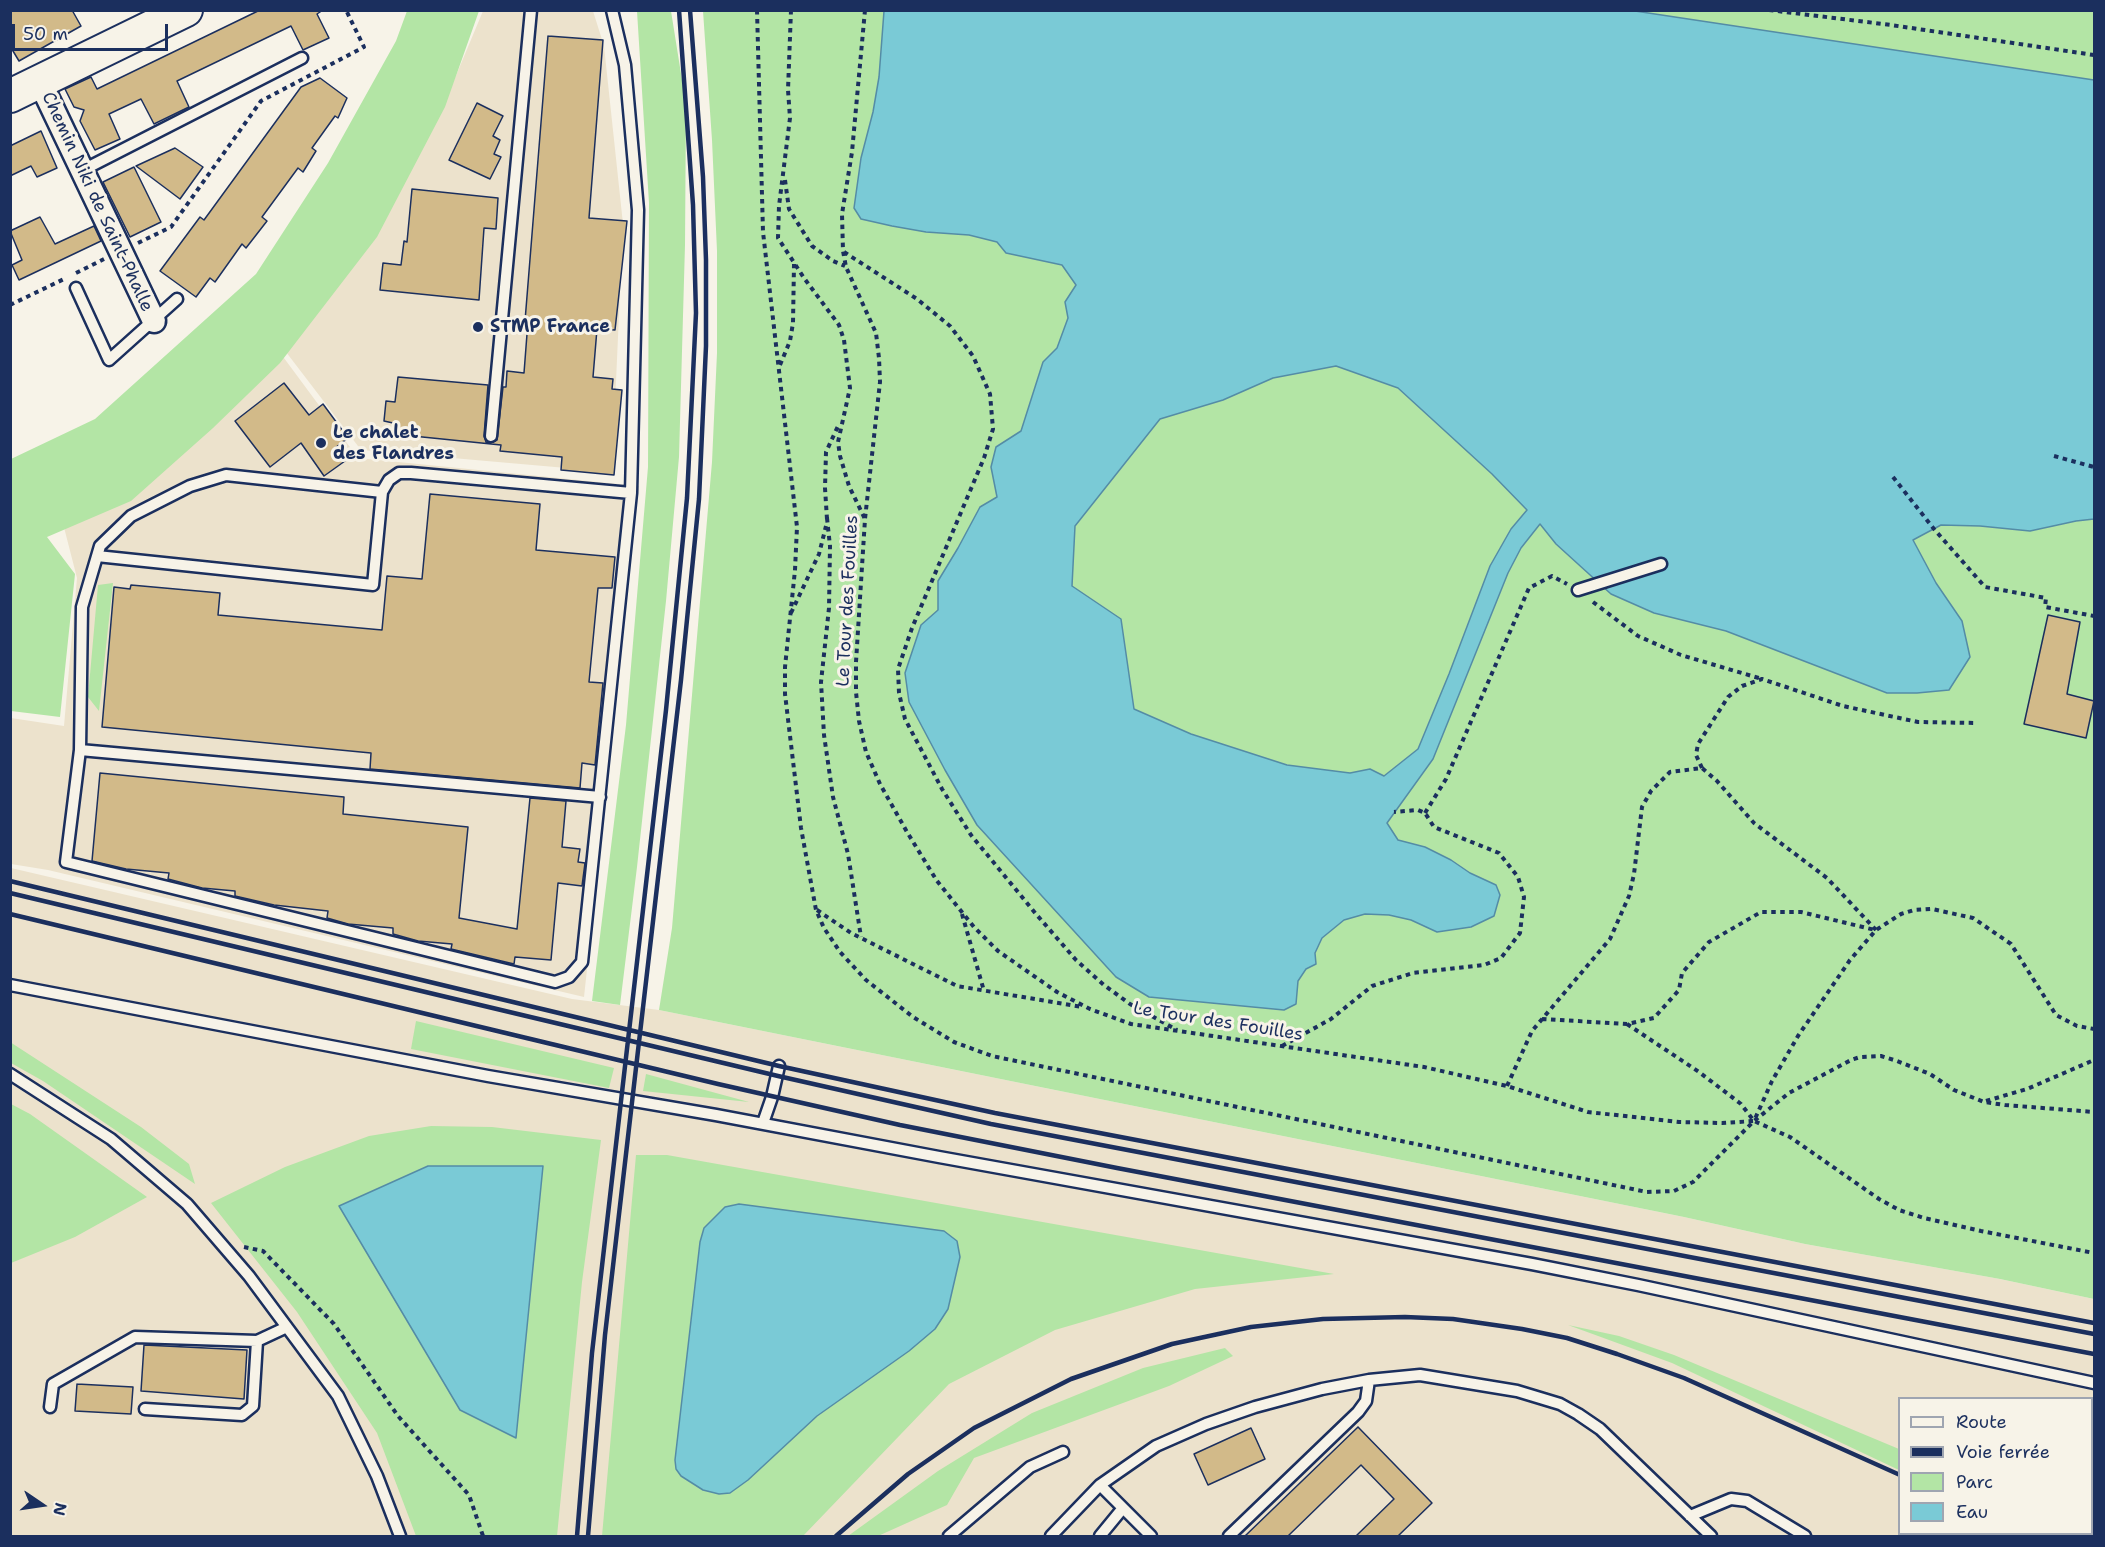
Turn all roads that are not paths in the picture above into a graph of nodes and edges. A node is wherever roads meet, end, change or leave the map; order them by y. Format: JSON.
{"nodes":[{"id":1,"x":186,"y":10,"type":"edge"},
{"id":2,"x":531,"y":10,"type":"edge"},
{"id":3,"x":612,"y":10,"type":"edge"},
{"id":4,"x":302,"y":58,"type":"dead end"},
{"id":5,"x":40,"y":82,"type":"junction"},
{"id":6,"x":10,"y":96,"type":"edge"},
{"id":7,"x":83,"y":170,"type":"junction"},
{"id":8,"x":76,"y":288,"type":"dead end"},
{"id":9,"x":177,"y":299,"type":"dead end"},
{"id":10,"x":154,"y":321,"type":"junction"},
{"id":11,"x":491,"y":436,"type":"dead end"},
{"id":12,"x":382,"y":492,"type":"junction"},
{"id":13,"x":631,"y":494,"type":"junction"},
{"id":14,"x":97,"y":556,"type":"junction"},
{"id":15,"x":1661,"y":564,"type":"dead end"},
{"id":16,"x":1578,"y":590,"type":"road end"},
{"id":17,"x":80,"y":750,"type":"junction"},
{"id":18,"x":600,"y":797,"type":"junction"},
{"id":19,"x":10,"y":985,"type":"edge"},
{"id":20,"x":779,"y":1066,"type":"dead end"},
{"id":21,"x":10,"y":1074,"type":"edge"},
{"id":22,"x":762,"y":1123,"type":"junction"},
{"id":23,"x":287,"y":1327,"type":"junction"},
{"id":24,"x":257,"y":1341,"type":"junction"},
{"id":25,"x":1369,"y":1380,"type":"junction"},
{"id":26,"x":2094,"y":1383,"type":"edge"},
{"id":27,"x":51,"y":1407,"type":"dead end"},
{"id":28,"x":145,"y":1409,"type":"dead end"},
{"id":29,"x":1064,"y":1452,"type":"dead end"},
{"id":30,"x":1100,"y":1485,"type":"junction"},
{"id":31,"x":1123,"y":1508,"type":"junction"},
{"id":32,"x":1690,"y":1516,"type":"junction"},
{"id":33,"x":400,"y":1536,"type":"edge"},
{"id":34,"x":949,"y":1536,"type":"edge"},
{"id":35,"x":1051,"y":1536,"type":"edge"},
{"id":36,"x":1100,"y":1536,"type":"edge"},
{"id":37,"x":1151,"y":1536,"type":"edge"},
{"id":38,"x":1229,"y":1536,"type":"edge"},
{"id":39,"x":1711,"y":1536,"type":"edge"},
{"id":40,"x":1805,"y":1536,"type":"edge"}],
"edges":[{"from":1,"to":5,"type":"main road"},
{"from":2,"to":11,"type":"lane"},
{"from":3,"to":13,"type":"lane"},
{"from":4,"to":7,"type":"lane"},
{"from":5,"to":6,"type":"main road"},
{"from":5,"to":7,"type":"street","name":"Chemin Niki de Saint-Phalle"},
{"from":7,"to":10,"type":"street","name":"Chemin Niki de Saint-Phalle"},
{"from":8,"to":10,"type":"lane"},
{"from":9,"to":10,"type":"lane"},
{"from":12,"to":13,"type":"lane"},
{"from":12,"to":14,"type":"lane"},
{"from":12,"to":14,"type":"lane"},
{"from":13,"to":18,"type":"lane"},
{"from":14,"to":17,"type":"lane"},
{"from":15,"to":16,"type":"lane"},
{"from":17,"to":18,"type":"lane"},
{"from":17,"to":18,"type":"lane"},
{"from":19,"to":22,"type":"lane"},
{"from":20,"to":22,"type":"lane"},
{"from":21,"to":23,"type":"lane"},
{"from":22,"to":26,"type":"lane"},
{"from":23,"to":24,"type":"lane"},
{"from":23,"to":33,"type":"lane"},
{"from":24,"to":27,"type":"lane"},
{"from":24,"to":28,"type":"lane"},
{"from":25,"to":30,"type":"lane"},
{"from":25,"to":32,"type":"lane"},
{"from":25,"to":38,"type":"lane"},
{"from":29,"to":34,"type":"lane"},
{"from":30,"to":31,"type":"lane"},
{"from":30,"to":35,"type":"lane"},
{"from":31,"to":36,"type":"lane"},
{"from":31,"to":37,"type":"lane"},
{"from":32,"to":39,"type":"lane"},
{"from":32,"to":40,"type":"lane"}]}
